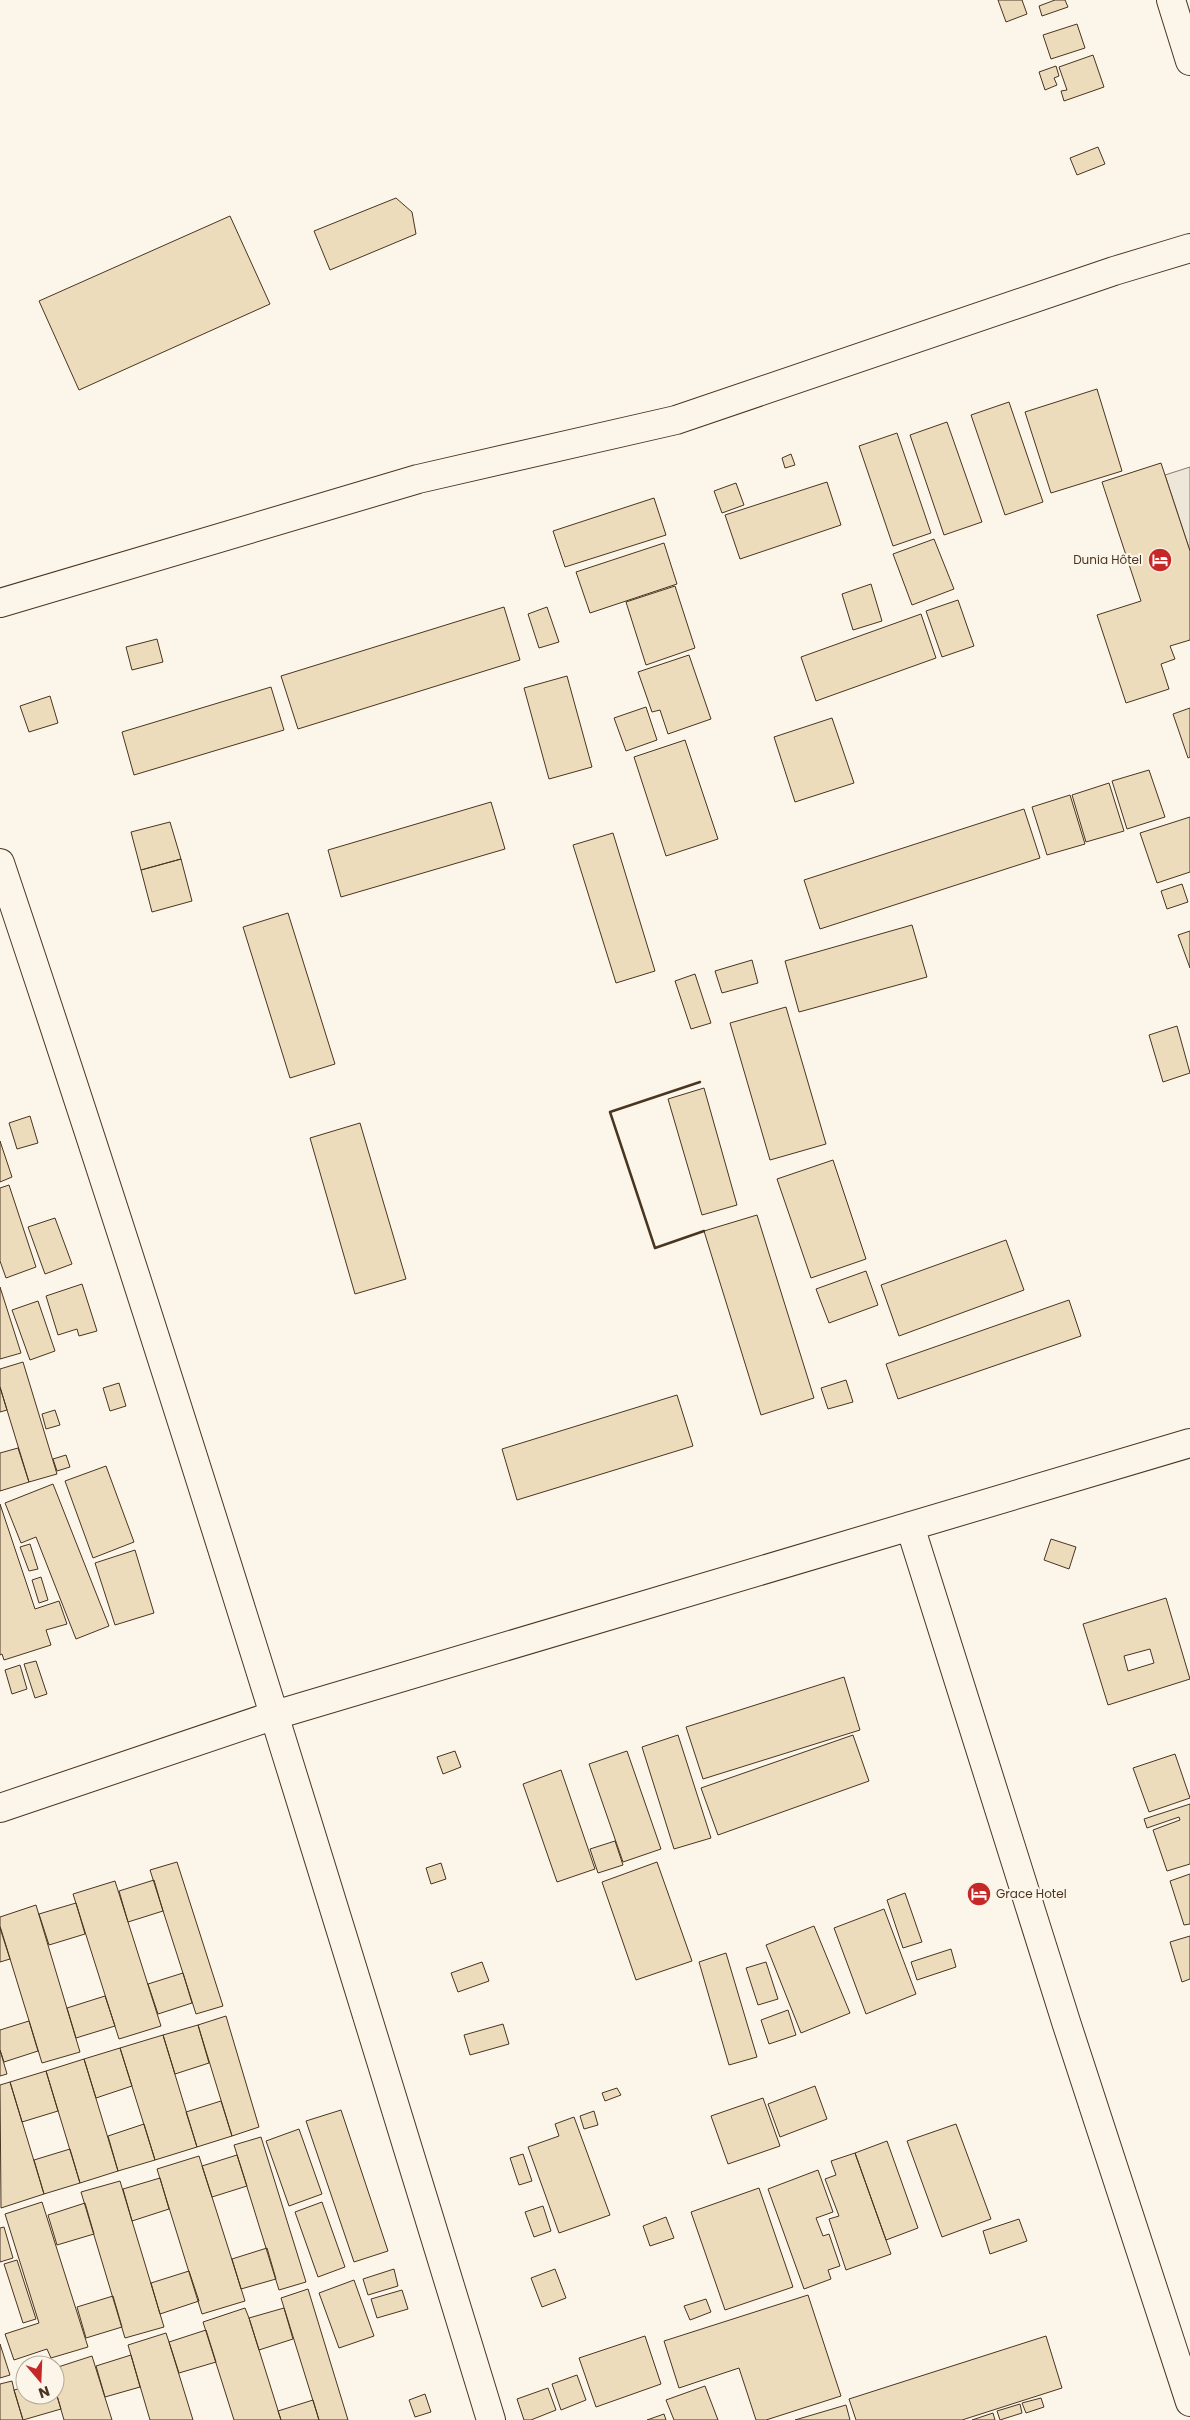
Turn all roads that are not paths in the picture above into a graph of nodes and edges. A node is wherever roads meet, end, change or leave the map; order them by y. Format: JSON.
{"nodes":[{"id":1,"x":1171,"y":0,"type":"edge"},
{"id":2,"x":1190,"y":61,"type":"edge"},
{"id":3,"x":1190,"y":248,"type":"edge"},
{"id":4,"x":0,"y":603,"type":"edge"},
{"id":5,"x":0,"y":863,"type":"edge"},
{"id":6,"x":1190,"y":1443,"type":"edge"},
{"id":7,"x":910,"y":1526,"type":"junction"},
{"id":8,"x":275,"y":1715,"type":"junction"},
{"id":9,"x":0,"y":1808,"type":"edge"},
{"id":10,"x":1190,"y":2402,"type":"edge"},
{"id":11,"x":491,"y":2420,"type":"edge"}],
"edges":[{"from":1,"to":2,"type":"street"},
{"from":3,"to":4,"type":"street"},
{"from":5,"to":8,"type":"street"},
{"from":6,"to":7,"type":"street"},
{"from":7,"to":8,"type":"street"},
{"from":7,"to":10,"type":"street"},
{"from":8,"to":9,"type":"street"},
{"from":8,"to":11,"type":"street"}]}
